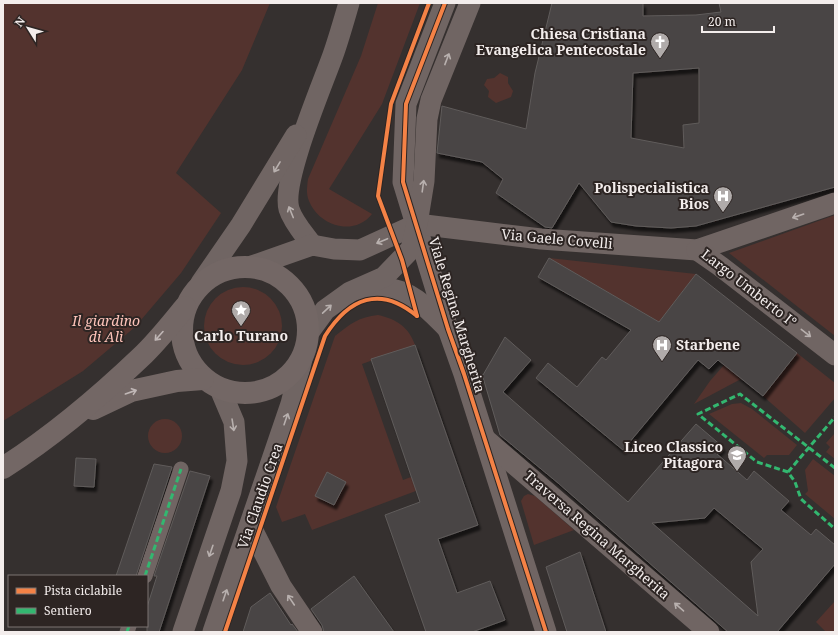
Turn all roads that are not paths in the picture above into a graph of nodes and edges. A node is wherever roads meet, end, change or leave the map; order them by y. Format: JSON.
{"nodes":[{"id":1,"x":349,"y":3,"type":"edge"},
{"id":2,"x":445,"y":3,"type":"edge"},
{"id":3,"x":470,"y":3,"type":"edge"},
{"id":4,"x":312,"y":109,"type":"junction"},
{"id":5,"x":835,"y":203,"type":"edge"},
{"id":6,"x":417,"y":224,"type":"junction"},
{"id":7,"x":312,"y":245,"type":"junction"},
{"id":8,"x":697,"y":250,"type":"junction"},
{"id":9,"x":252,"y":266,"type":"junction"},
{"id":10,"x":201,"y":283,"type":"junction"},
{"id":11,"x":350,"y":292,"type":"junction"},
{"id":12,"x":185,"y":307,"type":"junction"},
{"id":13,"x":448,"y":329,"type":"junction"},
{"id":14,"x":309,"y":332,"type":"junction"},
{"id":15,"x":835,"y":355,"type":"edge"},
{"id":16,"x":302,"y":359,"type":"junction"},
{"id":17,"x":212,"y":384,"type":"junction"},
{"id":18,"x":70,"y":420,"type":"junction"},
{"id":19,"x":485,"y":438,"type":"junction"},
{"id":20,"x":3,"y":468,"type":"edge"},
{"id":21,"x":181,"y":469,"type":"dead end"},
{"id":22,"x":250,"y":525,"type":"junction"},
{"id":23,"x":145,"y":575,"type":"edge"},
{"id":24,"x":183,"y":632,"type":"edge"},
{"id":25,"x":212,"y":632,"type":"edge"},
{"id":26,"x":312,"y":632,"type":"edge"},
{"id":27,"x":546,"y":632,"type":"edge"},
{"id":28,"x":709,"y":632,"type":"edge"}],
"edges":[{"from":1,"to":4,"type":"street"},
{"from":2,"to":6,"type":"street","name":"Viale Regina Margherita"},
{"from":6,"to":3,"type":"street","name":"Viale Regina Margherita","one_way":true},
{"from":7,"to":4,"type":"street","one_way":true},
{"from":4,"to":10,"type":"street","one_way":true},
{"from":5,"to":8,"type":"street","name":"Largo Umberto I°","one_way":true},
{"from":6,"to":7,"type":"street","one_way":true},
{"from":6,"to":8,"type":"street","name":"Via Gaele Covelli"},
{"from":6,"to":11,"type":"street"},
{"from":6,"to":13,"type":"street","name":"Viale Regina Margherita"},
{"from":7,"to":9,"type":"street"},
{"from":8,"to":15,"type":"street","name":"Largo Umberto I°","one_way":true},
{"from":9,"to":10,"type":"main road"},
{"from":9,"to":14,"type":"main road"},
{"from":10,"to":12,"type":"main road"},
{"from":11,"to":13,"type":"street"},
{"from":14,"to":11,"type":"street","one_way":true},
{"from":12,"to":17,"type":"main road"},
{"from":12,"to":18,"type":"main road","one_way":true},
{"from":13,"to":19,"type":"street","name":"Viale Regina Margherita"},
{"from":14,"to":16,"type":"main road"},
{"from":16,"to":17,"type":"main road"},
{"from":22,"to":16,"type":"street","name":"Via Claudio Crea","one_way":true},
{"from":18,"to":17,"type":"main road","one_way":true},
{"from":17,"to":24,"type":"street","name":"Via Claudio Crea","one_way":true},
{"from":18,"to":20,"type":"main road"},
{"from":19,"to":27,"type":"street","name":"Viale Regina Margherita"},
{"from":28,"to":19,"type":"street","name":"Traversa Regina Margherita","one_way":true},
{"from":21,"to":23,"type":"street"},
{"from":25,"to":22,"type":"street","name":"Via Claudio Crea","one_way":true},
{"from":26,"to":22,"type":"street","one_way":true}]}
